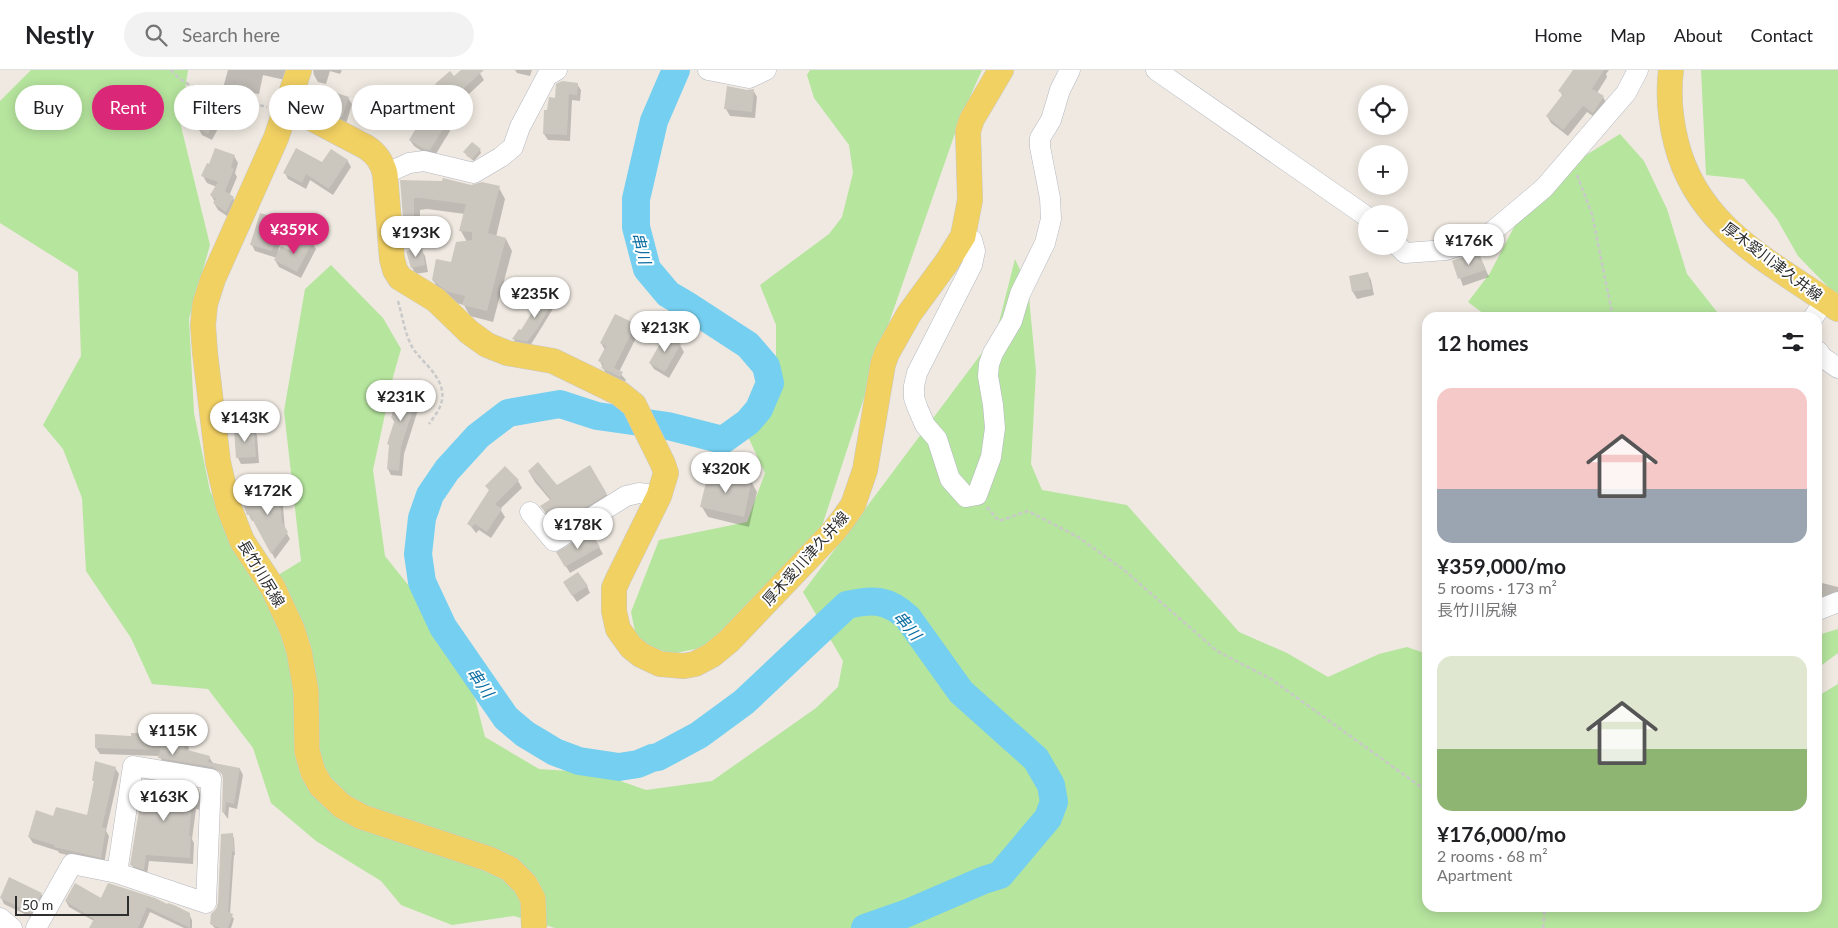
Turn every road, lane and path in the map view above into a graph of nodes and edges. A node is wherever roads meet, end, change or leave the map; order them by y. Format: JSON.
{"nodes":[{"id":1,"x":171,"y":70,"type":"edge"},
{"id":2,"x":299,"y":70,"type":"edge"},
{"id":3,"x":557,"y":70,"type":"edge"},
{"id":4,"x":708,"y":70,"type":"edge"},
{"id":5,"x":766,"y":70,"type":"edge"},
{"id":6,"x":1001,"y":70,"type":"edge"},
{"id":7,"x":1070,"y":70,"type":"edge"},
{"id":8,"x":1156,"y":70,"type":"edge"},
{"id":9,"x":1638,"y":70,"type":"edge"},
{"id":10,"x":1671,"y":70,"type":"edge"},
{"id":11,"x":294,"y":85,"type":"edge"},
{"id":12,"x":269,"y":107,"type":"edge"},
{"id":13,"x":279,"y":130,"type":"edge"},
{"id":14,"x":333,"y":130,"type":"edge"},
{"id":15,"x":1570,"y":158,"type":"junction"},
{"id":16,"x":385,"y":174,"type":"junction"},
{"id":17,"x":1358,"y":210,"type":"edge"},
{"id":18,"x":963,"y":236,"type":"junction"},
{"id":19,"x":1408,"y":253,"type":"edge"},
{"id":20,"x":400,"y":278,"type":"junction"},
{"id":21,"x":1825,"y":309,"type":"edge"},
{"id":22,"x":1612,"y":312,"type":"edge"},
{"id":23,"x":1822,"y":356,"type":"edge"},
{"id":24,"x":1838,"y":368,"type":"edge"},
{"id":25,"x":429,"y":424,"type":"dead end"},
{"id":26,"x":978,"y":495,"type":"junction"},
{"id":27,"x":659,"y":496,"type":"junction"},
{"id":28,"x":530,"y":512,"type":"dead end"},
{"id":29,"x":1838,"y":602,"type":"edge"},
{"id":30,"x":1822,"y":608,"type":"edge"},
{"id":31,"x":1422,"y":788,"type":"edge"},
{"id":32,"x":117,"y":872,"type":"junction"},
{"id":33,"x":1545,"y":912,"type":"edge"},
{"id":34,"x":0,"y":918,"type":"edge"},
{"id":35,"x":12,"y":928,"type":"edge"},
{"id":36,"x":36,"y":928,"type":"edge"},
{"id":37,"x":534,"y":928,"type":"edge"},
{"id":38,"x":1543,"y":928,"type":"edge"}],
"edges":[{"from":1,"to":12,"type":"path"},
{"from":2,"to":11,"type":"main road","name":"長竹川尻線"},
{"from":3,"to":16,"type":"street"},
{"from":4,"to":5,"type":"street"},
{"from":6,"to":18,"type":"main road","name":"厚木愛川津久井線"},
{"from":7,"to":26,"type":"street"},
{"from":8,"to":17,"type":"street"},
{"from":9,"to":15,"type":"street"},
{"from":10,"to":21,"type":"main road","name":"厚木愛川津久井線"},
{"from":13,"to":37,"type":"main road","name":"長竹川尻線"},
{"from":14,"to":16,"type":"main road"},
{"from":15,"to":19,"type":"street"},
{"from":15,"to":22,"type":"path"},
{"from":16,"to":20,"type":"main road"},
{"from":18,"to":26,"type":"street"},
{"from":18,"to":27,"type":"main road","name":"厚木愛川津久井線"},
{"from":20,"to":25,"type":"path"},
{"from":20,"to":27,"type":"main road","name":"厚木愛川津久井線"},
{"from":23,"to":24,"type":"street"},
{"from":26,"to":31,"type":"path"},
{"from":27,"to":28,"type":"street"},
{"from":29,"to":30,"type":"street"},
{"from":32,"to":32,"type":"street"},
{"from":32,"to":36,"type":"street"},
{"from":33,"to":38,"type":"path"},
{"from":34,"to":35,"type":"street"}]}
